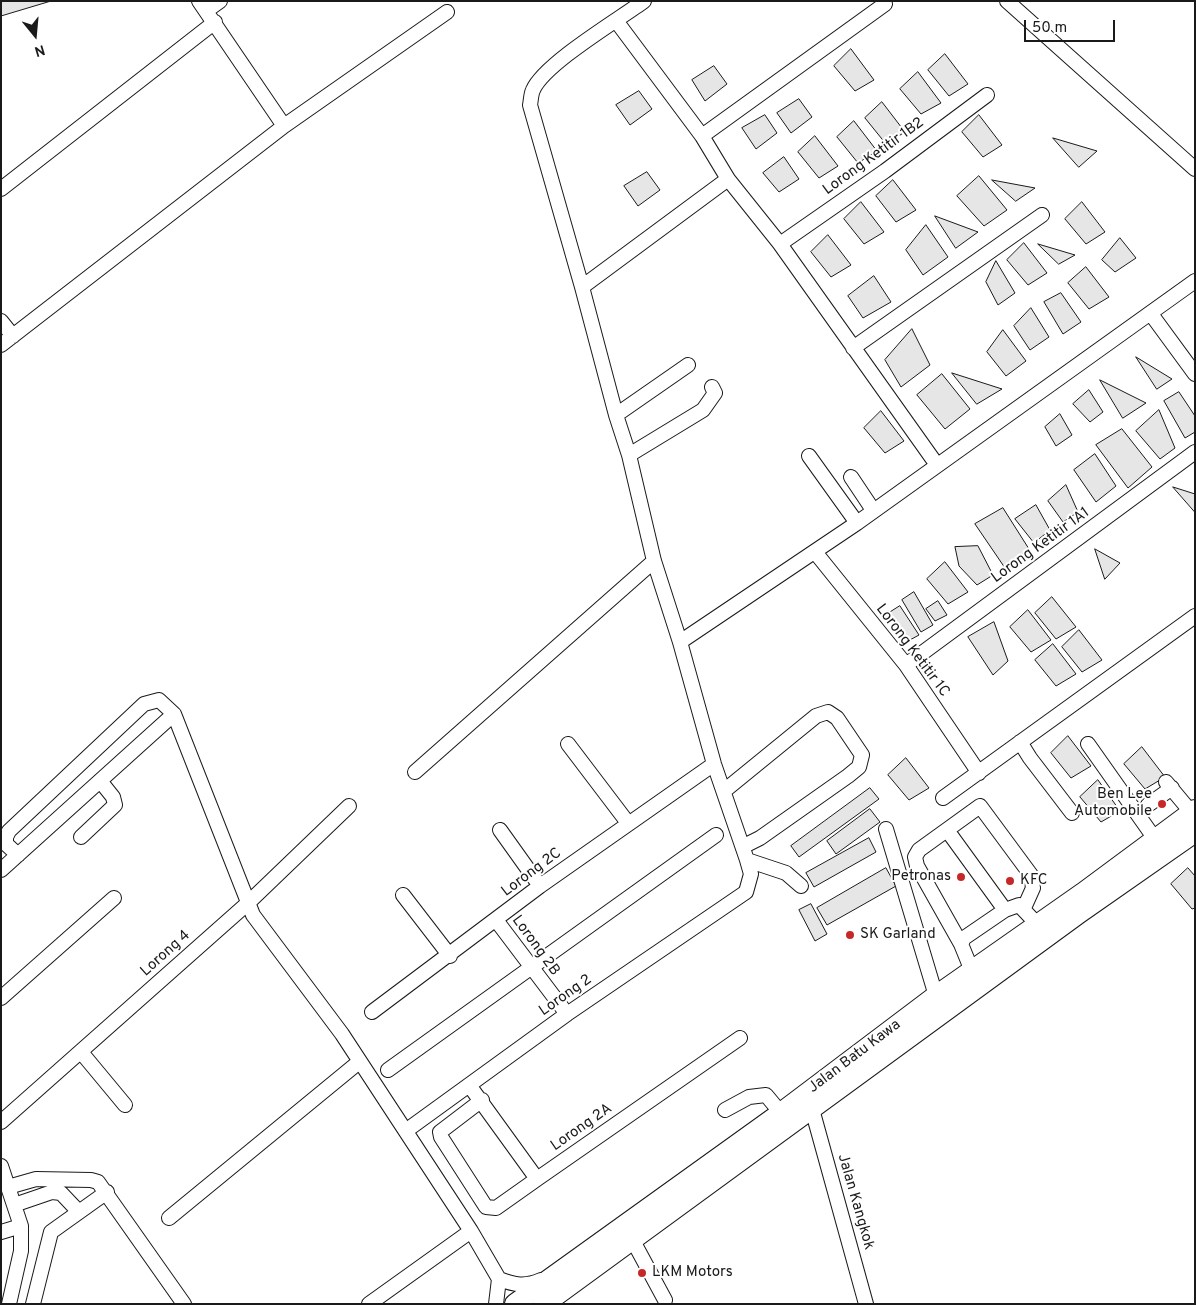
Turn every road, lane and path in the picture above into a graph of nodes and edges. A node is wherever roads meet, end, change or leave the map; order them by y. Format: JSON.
{"nodes":[{"id":1,"x":220,"y":1,"type":"edge"},
{"id":2,"x":644,"y":1,"type":"edge"},
{"id":3,"x":1007,"y":1,"type":"edge"},
{"id":4,"x":884,"y":4,"type":"dead end"},
{"id":5,"x":207,"y":12,"type":"edge"},
{"id":6,"x":447,"y":12,"type":"dead end"},
{"id":7,"x":617,"y":22,"type":"junction"},
{"id":8,"x":987,"y":95,"type":"dead end"},
{"id":9,"x":284,"y":126,"type":"junction"},
{"id":10,"x":702,"y":136,"type":"junction"},
{"id":11,"x":1195,"y":169,"type":"edge"},
{"id":12,"x":728,"y":179,"type":"junction"},
{"id":13,"x":1,"y":189,"type":"edge"},
{"id":14,"x":1042,"y":215,"type":"dead end"},
{"id":15,"x":780,"y":244,"type":"junction"},
{"id":16,"x":1195,"y":282,"type":"edge"},
{"id":17,"x":582,"y":287,"type":"junction"},
{"id":18,"x":1151,"y":314,"type":"junction"},
{"id":19,"x":2,"y":319,"type":"edge"},
{"id":20,"x":13,"y":336,"type":"junction"},
{"id":21,"x":1,"y":345,"type":"edge"},
{"id":22,"x":853,"y":348,"type":"junction"},
{"id":23,"x":688,"y":365,"type":"dead end"},
{"id":24,"x":1195,"y":374,"type":"edge"},
{"id":25,"x":712,"y":387,"type":"dead end"},
{"id":26,"x":616,"y":415,"type":"junction"},
{"id":27,"x":1195,"y":452,"type":"edge"},
{"id":28,"x":629,"y":455,"type":"junction"},
{"id":29,"x":809,"y":456,"type":"dead end"},
{"id":30,"x":937,"y":465,"type":"junction"},
{"id":31,"x":851,"y":477,"type":"dead end"},
{"id":32,"x":873,"y":510,"type":"junction"},
{"id":33,"x":856,"y":523,"type":"junction"},
{"id":34,"x":815,"y":552,"type":"junction"},
{"id":35,"x":654,"y":561,"type":"junction"},
{"id":36,"x":1195,"y":616,"type":"edge"},
{"id":37,"x":680,"y":642,"type":"junction"},
{"id":38,"x":906,"y":665,"type":"junction"},
{"id":39,"x":174,"y":714,"type":"junction"},
{"id":40,"x":1020,"y":742,"type":"junction"},
{"id":41,"x":568,"y":744,"type":"dead end"},
{"id":42,"x":1088,"y":744,"type":"dead end"},
{"id":43,"x":714,"y":764,"type":"junction"},
{"id":44,"x":415,"y":772,"type":"dead end"},
{"id":45,"x":979,"y":773,"type":"junction"},
{"id":46,"x":101,"y":782,"type":"junction"},
{"id":47,"x":724,"y":791,"type":"junction"},
{"id":48,"x":942,"y":798,"type":"dead end"},
{"id":49,"x":1148,"y":805,"type":"dead end"},
{"id":50,"x":349,"y":806,"type":"dead end"},
{"id":51,"x":1193,"y":811,"type":"edge"},
{"id":52,"x":1072,"y":813,"type":"dead end"},
{"id":53,"x":628,"y":823,"type":"junction"},
{"id":54,"x":886,"y":829,"type":"dead end"},
{"id":55,"x":500,"y":830,"type":"dead end"},
{"id":56,"x":947,"y":830,"type":"junction"},
{"id":57,"x":1195,"y":832,"type":"edge"},
{"id":58,"x":716,"y":835,"type":"dead end"},
{"id":59,"x":81,"y":837,"type":"dead end"},
{"id":60,"x":1155,"y":838,"type":"junction"},
{"id":61,"x":744,"y":846,"type":"junction"},
{"id":62,"x":18,"y":855,"type":"junction"},
{"id":63,"x":748,"y":860,"type":"junction"},
{"id":64,"x":1,"y":870,"type":"edge"},
{"id":65,"x":540,"y":886,"type":"junction"},
{"id":66,"x":801,"y":886,"type":"dead end"},
{"id":67,"x":403,"y":895,"type":"dead end"},
{"id":68,"x":114,"y":898,"type":"dead end"},
{"id":69,"x":248,"y":903,"type":"junction"},
{"id":70,"x":1024,"y":908,"type":"junction"},
{"id":71,"x":1005,"y":910,"type":"junction"},
{"id":72,"x":496,"y":920,"type":"junction"},
{"id":73,"x":1038,"y":925,"type":"junction"},
{"id":74,"x":961,"y":944,"type":"junction"},
{"id":75,"x":450,"y":956,"type":"junction"},
{"id":76,"x":532,"y":969,"type":"junction"},
{"id":77,"x":972,"y":972,"type":"junction"},
{"id":78,"x":936,"y":996,"type":"junction"},
{"id":79,"x":1,"y":998,"type":"edge"},
{"id":80,"x":372,"y":1012,"type":"dead end"},
{"id":81,"x":566,"y":1014,"type":"junction"},
{"id":82,"x":740,"y":1038,"type":"dead end"},
{"id":83,"x":81,"y":1052,"type":"junction"},
{"id":84,"x":359,"y":1062,"type":"junction"},
{"id":85,"x":388,"y":1070,"type":"dead end"},
{"id":86,"x":469,"y":1085,"type":"junction"},
{"id":87,"x":482,"y":1100,"type":"junction"},
{"id":88,"x":126,"y":1105,"type":"dead end"},
{"id":89,"x":812,"y":1109,"type":"junction"},
{"id":90,"x":725,"y":1110,"type":"dead end"},
{"id":91,"x":780,"y":1113,"type":"junction"},
{"id":92,"x":1,"y":1122,"type":"edge"},
{"id":93,"x":407,"y":1130,"type":"junction"},
{"id":94,"x":1,"y":1166,"type":"edge"},
{"id":95,"x":537,"y":1179,"type":"junction"},
{"id":96,"x":8,"y":1187,"type":"junction"},
{"id":97,"x":107,"y":1192,"type":"junction"},
{"id":98,"x":14,"y":1204,"type":"junction"},
{"id":99,"x":78,"y":1212,"type":"junction"},
{"id":100,"x":169,"y":1218,"type":"dead end"},
{"id":101,"x":20,"y":1226,"type":"junction"},
{"id":102,"x":472,"y":1231,"type":"junction"},
{"id":103,"x":1,"y":1232,"type":"edge"},
{"id":104,"x":632,"y":1239,"type":"junction"},
{"id":105,"x":560,"y":1272,"type":"junction"},
{"id":106,"x":499,"y":1279,"type":"junction"},
{"id":107,"x":665,"y":1300,"type":"dead end"},
{"id":108,"x":9,"y":1304,"type":"edge"},
{"id":109,"x":33,"y":1304,"type":"edge"},
{"id":110,"x":184,"y":1304,"type":"edge"},
{"id":111,"x":369,"y":1304,"type":"edge"},
{"id":112,"x":496,"y":1304,"type":"edge"},
{"id":113,"x":515,"y":1304,"type":"edge"},
{"id":114,"x":544,"y":1304,"type":"edge"},
{"id":115,"x":866,"y":1304,"type":"edge"}],
"edges":[{"from":1,"to":5,"type":"street"},
{"from":2,"to":7,"type":"street"},
{"from":3,"to":11,"type":"street"},
{"from":4,"to":10,"type":"street"},
{"from":5,"to":9,"type":"street"},
{"from":5,"to":13,"type":"street"},
{"from":6,"to":9,"type":"street"},
{"from":7,"to":10,"type":"street"},
{"from":7,"to":17,"type":"street"},
{"from":8,"to":15,"type":"street","name":"Lorong Ketitir 1B2"},
{"from":9,"to":20,"type":"street"},
{"from":10,"to":12,"type":"street"},
{"from":12,"to":15,"type":"street"},
{"from":12,"to":17,"type":"street"},
{"from":14,"to":22,"type":"street"},
{"from":15,"to":22,"type":"street"},
{"from":16,"to":18,"type":"street"},
{"from":17,"to":26,"type":"street"},
{"from":18,"to":24,"type":"street"},
{"from":18,"to":30,"type":"street"},
{"from":19,"to":20,"type":"street"},
{"from":20,"to":21,"type":"street"},
{"from":22,"to":30,"type":"street"},
{"from":23,"to":26,"type":"street"},
{"from":25,"to":28,"type":"street"},
{"from":26,"to":28,"type":"street"},
{"from":27,"to":38,"type":"street","name":"Lorong Ketitir 1A1"},
{"from":28,"to":35,"type":"street"},
{"from":29,"to":33,"type":"street"},
{"from":30,"to":32,"type":"street"},
{"from":31,"to":32,"type":"street"},
{"from":32,"to":33,"type":"street"},
{"from":33,"to":34,"type":"street"},
{"from":34,"to":37,"type":"street"},
{"from":34,"to":38,"type":"street","name":"Lorong Ketitir 1C"},
{"from":35,"to":37,"type":"street"},
{"from":35,"to":44,"type":"street"},
{"from":36,"to":40,"type":"street"},
{"from":37,"to":43,"type":"street"},
{"from":38,"to":45,"type":"street","name":"Lorong Ketitir 1C"},
{"from":39,"to":46,"type":"street"},
{"from":39,"to":62,"type":"street"},
{"from":39,"to":69,"type":"street"},
{"from":40,"to":45,"type":"street"},
{"from":40,"to":52,"type":"street"},
{"from":41,"to":53,"type":"street"},
{"from":42,"to":60,"type":"street"},
{"from":43,"to":47,"type":"street"},
{"from":43,"to":53,"type":"street","name":"Lorong 2C"},
{"from":45,"to":48,"type":"street"},
{"from":46,"to":59,"type":"street"},
{"from":46,"to":62,"type":"street"},
{"from":47,"to":61,"type":"street"},
{"from":47,"to":61,"type":"street"},
{"from":49,"to":51,"type":"street"},
{"from":50,"to":69,"type":"street","name":"Lorong 4"},
{"from":51,"to":60,"type":"highway","name":"Jalan Batu Kawa"},
{"from":53,"to":65,"type":"street","name":"Lorong 2C"},
{"from":54,"to":78,"type":"street"},
{"from":55,"to":65,"type":"street"},
{"from":56,"to":70,"type":"street"},
{"from":56,"to":71,"type":"street"},
{"from":56,"to":74,"type":"street"},
{"from":57,"to":89,"type":"highway","name":"Jalan Batu Kawa"},
{"from":58,"to":76,"type":"street"},
{"from":60,"to":73,"type":"highway","name":"Jalan Batu Kawa"},
{"from":61,"to":63,"type":"street"},
{"from":62,"to":64,"type":"street"},
{"from":63,"to":66,"type":"street"},
{"from":63,"to":81,"type":"street","name":"Lorong 2"},
{"from":65,"to":72,"type":"street","name":"Lorong 2C"},
{"from":67,"to":75,"type":"street"},
{"from":68,"to":79,"type":"street"},
{"from":69,"to":83,"type":"street","name":"Lorong 4"},
{"from":69,"to":84,"type":"street"},
{"from":70,"to":71,"type":"street"},
{"from":70,"to":73,"type":"street"},
{"from":71,"to":74,"type":"street"},
{"from":72,"to":75,"type":"street","name":"Lorong 2C"},
{"from":72,"to":76,"type":"street","name":"Lorong 2B"},
{"from":73,"to":77,"type":"highway","name":"Jalan Batu Kawa"},
{"from":74,"to":77,"type":"street"},
{"from":75,"to":80,"type":"street","name":"Lorong 2C"},
{"from":76,"to":81,"type":"street","name":"Lorong 2B"},
{"from":76,"to":85,"type":"street"},
{"from":77,"to":78,"type":"highway","name":"Jalan Batu Kawa"},
{"from":78,"to":91,"type":"highway","name":"Jalan Batu Kawa"},
{"from":81,"to":86,"type":"street","name":"Lorong 2"},
{"from":82,"to":95,"type":"street","name":"Lorong 2A"},
{"from":83,"to":88,"type":"street"},
{"from":83,"to":92,"type":"street","name":"Lorong 4"},
{"from":84,"to":93,"type":"street"},
{"from":84,"to":100,"type":"street"},
{"from":86,"to":87,"type":"street"},
{"from":86,"to":93,"type":"street","name":"Lorong 2"},
{"from":87,"to":95,"type":"street"},
{"from":87,"to":95,"type":"street","name":"Lorong 2A"},
{"from":89,"to":104,"type":"highway","name":"Jalan Batu Kawa"},
{"from":89,"to":115,"type":"street","name":"Jalan Kangkok"},
{"from":90,"to":91,"type":"street"},
{"from":91,"to":105,"type":"highway","name":"Jalan Batu Kawa"},
{"from":93,"to":102,"type":"street"},
{"from":94,"to":96,"type":"street"},
{"from":96,"to":97,"type":"street"},
{"from":96,"to":98,"type":"street"},
{"from":97,"to":99,"type":"street"},
{"from":97,"to":110,"type":"street"},
{"from":98,"to":99,"type":"street"},
{"from":98,"to":101,"type":"street"},
{"from":99,"to":109,"type":"street"},
{"from":101,"to":103,"type":"street"},
{"from":101,"to":108,"type":"street"},
{"from":102,"to":106,"type":"street"},
{"from":102,"to":111,"type":"street"},
{"from":104,"to":107,"type":"street"},
{"from":104,"to":114,"type":"highway","name":"Jalan Batu Kawa"},
{"from":105,"to":106,"type":"street"},
{"from":105,"to":113,"type":"highway","name":"Jalan Batu Kawa"},
{"from":106,"to":112,"type":"street"}]}
